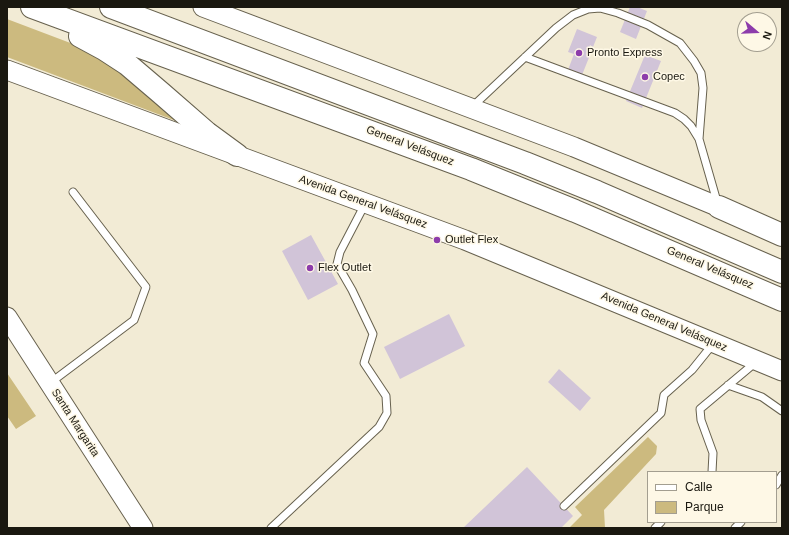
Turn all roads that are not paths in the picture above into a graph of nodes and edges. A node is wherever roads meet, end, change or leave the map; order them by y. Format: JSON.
{"nodes":[{"id":1,"x":19,"y":7,"type":"edge"},
{"id":2,"x":32,"y":7,"type":"edge"},
{"id":3,"x":111,"y":7,"type":"edge"},
{"id":4,"x":203,"y":7,"type":"edge"},
{"id":5,"x":525,"y":57,"type":"junction"},
{"id":6,"x":7,"y":70,"type":"edge"},
{"id":7,"x":472,"y":108,"type":"junction"},
{"id":8,"x":699,"y":139,"type":"junction"},
{"id":9,"x":237,"y":155,"type":"junction"},
{"id":10,"x":73,"y":192,"type":"dead end"},
{"id":11,"x":366,"y":202,"type":"junction"},
{"id":12,"x":719,"y":207,"type":"junction"},
{"id":13,"x":782,"y":235,"type":"edge"},
{"id":14,"x":782,"y":272,"type":"edge"},
{"id":15,"x":782,"y":300,"type":"edge"},
{"id":16,"x":7,"y":317,"type":"edge"},
{"id":17,"x":715,"y":343,"type":"junction"},
{"id":18,"x":757,"y":361,"type":"junction"},
{"id":19,"x":782,"y":371,"type":"edge"},
{"id":20,"x":50,"y":383,"type":"junction"},
{"id":21,"x":728,"y":385,"type":"junction"},
{"id":22,"x":782,"y":412,"type":"edge"},
{"id":23,"x":712,"y":471,"type":"edge"},
{"id":24,"x":564,"y":506,"type":"dead end"},
{"id":25,"x":143,"y":528,"type":"edge"},
{"id":26,"x":271,"y":528,"type":"edge"}],
"edges":[{"from":1,"to":9,"type":"highway"},
{"from":2,"to":15,"type":"highway","name":"General Velásquez"},
{"from":3,"to":14,"type":"highway"},
{"from":4,"to":7,"type":"street"},
{"from":5,"to":7,"type":"lane"},
{"from":5,"to":8,"type":"lane"},
{"from":5,"to":8,"type":"lane"},
{"from":6,"to":9,"type":"street","name":"Avenida General Velásquez"},
{"from":7,"to":12,"type":"street"},
{"from":8,"to":12,"type":"lane"},
{"from":9,"to":11,"type":"street","name":"Avenida General Velásquez"},
{"from":10,"to":20,"type":"lane"},
{"from":11,"to":17,"type":"street","name":"Avenida General Velásquez"},
{"from":11,"to":26,"type":"lane"},
{"from":12,"to":13,"type":"highway"},
{"from":16,"to":20,"type":"street","name":"Santa Margarita"},
{"from":17,"to":18,"type":"street","name":"Avenida General Velásquez"},
{"from":17,"to":24,"type":"lane"},
{"from":18,"to":19,"type":"street","name":"Avenida General Velásquez"},
{"from":18,"to":21,"type":"lane"},
{"from":20,"to":25,"type":"street","name":"Santa Margarita"},
{"from":21,"to":22,"type":"lane"},
{"from":21,"to":23,"type":"lane"}]}
